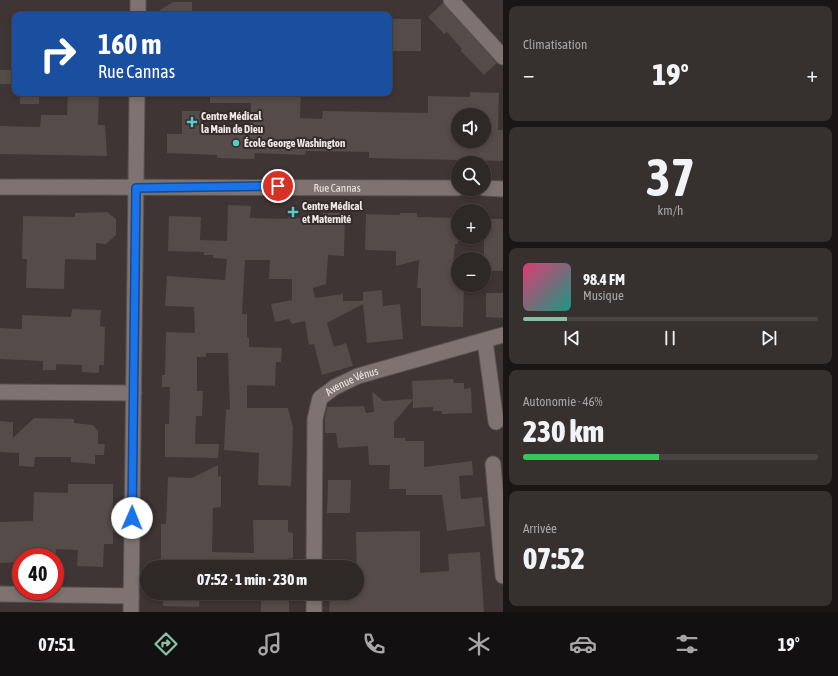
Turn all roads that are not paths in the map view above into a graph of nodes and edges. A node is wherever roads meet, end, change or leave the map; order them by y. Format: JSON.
{"nodes":[{"id":1,"x":138,"y":0,"type":"edge"},
{"id":2,"x":451,"y":0,"type":"edge"},
{"id":3,"x":138,"y":12,"type":"edge"},
{"id":4,"x":503,"y":57,"type":"edge"},
{"id":5,"x":137,"y":96,"type":"edge"},
{"id":6,"x":0,"y":187,"type":"edge"},
{"id":7,"x":136,"y":188,"type":"junction"},
{"id":8,"x":451,"y":188,"type":"edge"},
{"id":9,"x":491,"y":188,"type":"edge"},
{"id":10,"x":503,"y":189,"type":"edge"},
{"id":11,"x":503,"y":336,"type":"edge"},
{"id":12,"x":485,"y":341,"type":"junction"},
{"id":13,"x":0,"y":392,"type":"edge"},
{"id":14,"x":134,"y":393,"type":"junction"},
{"id":15,"x":496,"y":422,"type":"dead end"},
{"id":16,"x":493,"y":464,"type":"dead end"},
{"id":17,"x":314,"y":560,"type":"edge"},
{"id":18,"x":503,"y":576,"type":"edge"},
{"id":19,"x":0,"y":594,"type":"edge"},
{"id":20,"x":131,"y":596,"type":"junction"},
{"id":21,"x":314,"y":600,"type":"edge"},
{"id":22,"x":131,"y":612,"type":"edge"},
{"id":23,"x":314,"y":612,"type":"edge"}],
"edges":[{"from":1,"to":3,"type":"street"},
{"from":2,"to":4,"type":"street"},
{"from":5,"to":7,"type":"street"},
{"from":6,"to":7,"type":"street","name":"Rue Cannas"},
{"from":7,"to":8,"type":"street","name":"Rue Cannas"},
{"from":7,"to":14,"type":"street"},
{"from":9,"to":10,"type":"street"},
{"from":11,"to":12,"type":"street","name":"Avenue Vénus"},
{"from":12,"to":15,"type":"street"},
{"from":12,"to":17,"type":"street","name":"Avenue Vénus"},
{"from":13,"to":14,"type":"street"},
{"from":14,"to":20,"type":"street"},
{"from":16,"to":18,"type":"street"},
{"from":19,"to":20,"type":"street"},
{"from":20,"to":22,"type":"street"},
{"from":21,"to":23,"type":"street"}]}
